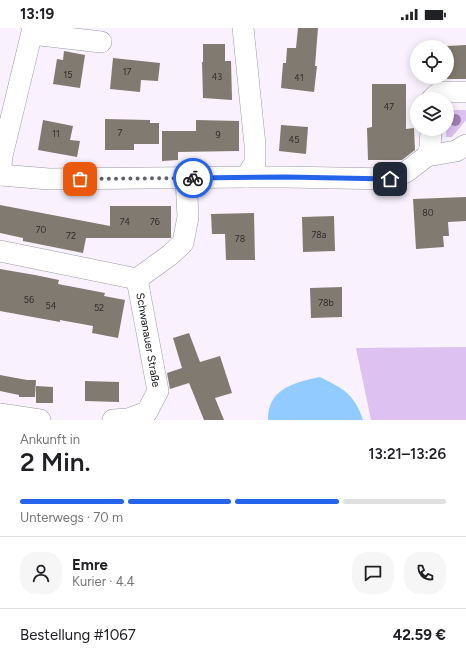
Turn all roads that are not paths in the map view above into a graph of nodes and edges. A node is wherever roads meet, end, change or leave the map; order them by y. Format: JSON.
{"nodes":[{"id":1,"x":243,"y":28,"type":"edge"},
{"id":2,"x":32,"y":31,"type":"edge"},
{"id":3,"x":101,"y":42,"type":"dead end"},
{"id":4,"x":454,"y":92,"type":"edge"},
{"id":5,"x":466,"y":92,"type":"edge"},
{"id":6,"x":431,"y":136,"type":"edge"},
{"id":7,"x":466,"y":145,"type":"edge"},
{"id":8,"x":427,"y":156,"type":"junction"},
{"id":9,"x":0,"y":175,"type":"edge"},
{"id":10,"x":246,"y":177,"type":"junction"},
{"id":11,"x":186,"y":178,"type":"junction"},
{"id":12,"x":0,"y":251,"type":"edge"},
{"id":13,"x":137,"y":279,"type":"junction"},
{"id":14,"x":0,"y":414,"type":"edge"},
{"id":15,"x":40,"y":420,"type":"edge"},
{"id":16,"x":113,"y":420,"type":"edge"}],
"edges":[{"from":1,"to":10,"type":"street"},
{"from":2,"to":3,"type":"street"},
{"from":2,"to":9,"type":"street"},
{"from":4,"to":5,"type":"street"},
{"from":6,"to":8,"type":"street"},
{"from":7,"to":8,"type":"street"},
{"from":8,"to":10,"type":"street"},
{"from":9,"to":11,"type":"street"},
{"from":10,"to":11,"type":"street"},
{"from":11,"to":13,"type":"street","name":"Schwanauer Straße"},
{"from":12,"to":13,"type":"street","name":"Schwanauer Straße"},
{"from":13,"to":16,"type":"street","name":"Schwanauer Straße"},
{"from":14,"to":15,"type":"street"}]}
